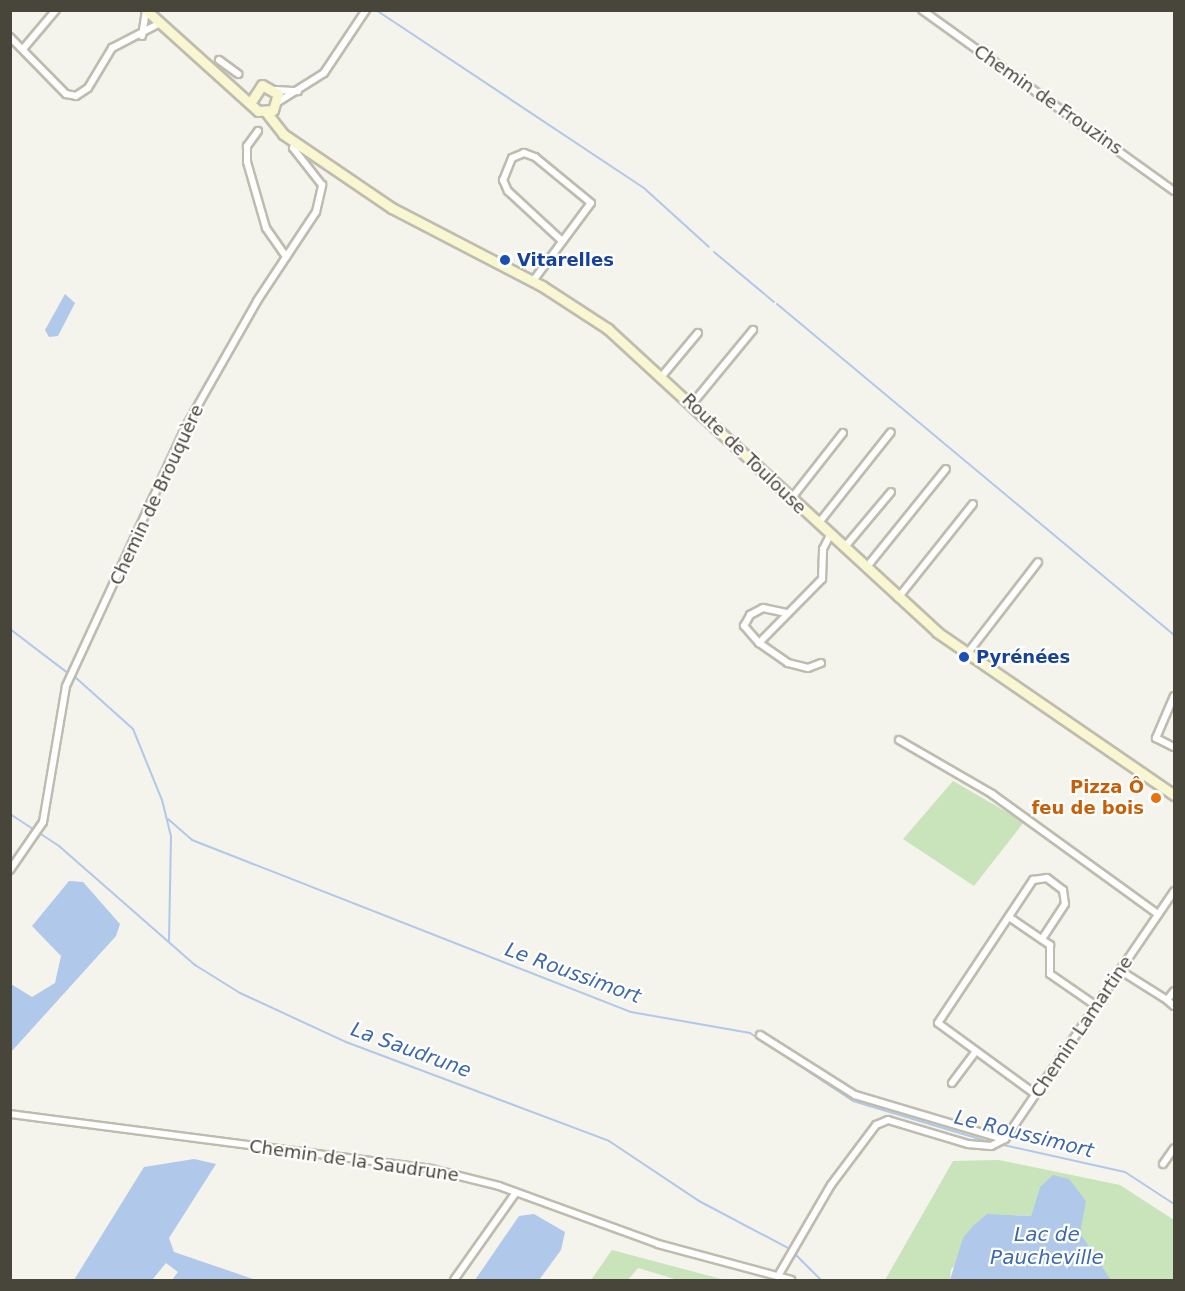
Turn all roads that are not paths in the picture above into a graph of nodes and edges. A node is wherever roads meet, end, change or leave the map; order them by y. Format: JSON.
{"nodes":[{"id":1,"x":56,"y":10,"type":"edge"},
{"id":2,"x":146,"y":10,"type":"edge"},
{"id":3,"x":366,"y":10,"type":"edge"},
{"id":4,"x":922,"y":10,"type":"edge"},
{"id":5,"x":160,"y":23,"type":"junction"},
{"id":6,"x":142,"y":36,"type":"junction"},
{"id":7,"x":10,"y":37,"type":"edge"},
{"id":8,"x":23,"y":49,"type":"junction"},
{"id":9,"x":219,"y":60,"type":"dead end"},
{"id":10,"x":238,"y":74,"type":"dead end"},
{"id":11,"x":220,"y":78,"type":"junction"},
{"id":12,"x":255,"y":88,"type":"junction"},
{"id":13,"x":276,"y":90,"type":"junction"},
{"id":14,"x":304,"y":90,"type":"junction"},
{"id":15,"x":251,"y":102,"type":"junction"},
{"id":16,"x":277,"y":104,"type":"junction"},
{"id":17,"x":266,"y":112,"type":"junction"},
{"id":18,"x":258,"y":131,"type":"dead end"},
{"id":19,"x":296,"y":142,"type":"junction"},
{"id":20,"x":1174,"y":191,"type":"edge"},
{"id":21,"x":562,"y":241,"type":"junction"},
{"id":22,"x":286,"y":257,"type":"junction"},
{"id":23,"x":533,"y":281,"type":"junction"},
{"id":24,"x":753,"y":330,"type":"dead end"},
{"id":25,"x":698,"y":333,"type":"dead end"},
{"id":26,"x":662,"y":376,"type":"junction"},
{"id":27,"x":692,"y":404,"type":"junction"},
{"id":28,"x":891,"y":432,"type":"dead end"},
{"id":29,"x":843,"y":433,"type":"dead end"},
{"id":30,"x":946,"y":470,"type":"dead end"},
{"id":31,"x":891,"y":492,"type":"dead end"},
{"id":32,"x":791,"y":499,"type":"junction"},
{"id":33,"x":973,"y":504,"type":"dead end"},
{"id":34,"x":818,"y":524,"type":"junction"},
{"id":35,"x":830,"y":535,"type":"junction"},
{"id":36,"x":844,"y":548,"type":"junction"},
{"id":37,"x":1038,"y":562,"type":"dead end"},
{"id":38,"x":865,"y":568,"type":"junction"},
{"id":39,"x":898,"y":598,"type":"junction"},
{"id":40,"x":786,"y":613,"type":"junction"},
{"id":41,"x":759,"y":643,"type":"junction"},
{"id":42,"x":967,"y":654,"type":"junction"},
{"id":43,"x":821,"y":663,"type":"dead end"},
{"id":44,"x":1174,"y":696,"type":"edge"},
{"id":45,"x":899,"y":740,"type":"dead end"},
{"id":46,"x":1174,"y":747,"type":"edge"},
{"id":47,"x":1174,"y":795,"type":"edge"},
{"id":48,"x":10,"y":870,"type":"edge"},
{"id":49,"x":1174,"y":891,"type":"edge"},
{"id":50,"x":1158,"y":915,"type":"junction"},
{"id":51,"x":1009,"y":918,"type":"junction"},
{"id":52,"x":1042,"y":939,"type":"junction"},
{"id":53,"x":1121,"y":971,"type":"junction"},
{"id":54,"x":1174,"y":991,"type":"edge"},
{"id":55,"x":1167,"y":1000,"type":"junction"},
{"id":56,"x":1095,"y":1005,"type":"junction"},
{"id":57,"x":1174,"y":1006,"type":"edge"},
{"id":58,"x":760,"y":1035,"type":"dead end"},
{"id":59,"x":976,"y":1051,"type":"junction"},
{"id":60,"x":952,"y":1083,"type":"dead end"},
{"id":61,"x":1035,"y":1094,"type":"junction"},
{"id":62,"x":10,"y":1114,"type":"edge"},
{"id":63,"x":1005,"y":1139,"type":"junction"},
{"id":64,"x":1174,"y":1149,"type":"edge"},
{"id":65,"x":1163,"y":1164,"type":"dead end"},
{"id":66,"x":515,"y":1194,"type":"junction"},
{"id":67,"x":778,"y":1276,"type":"junction"},
{"id":68,"x":454,"y":1281,"type":"edge"},
{"id":69,"x":791,"y":1281,"type":"edge"}],
"edges":[{"from":1,"to":8,"type":"street"},
{"from":2,"to":5,"type":"main road"},
{"from":2,"to":6,"type":"street"},
{"from":3,"to":14,"type":"street"},
{"from":4,"to":20,"type":"street","name":"Chemin de Frouzins"},
{"from":5,"to":6,"type":"street"},
{"from":5,"to":11,"type":"main road"},
{"from":6,"to":8,"type":"street"},
{"from":7,"to":8,"type":"street"},
{"from":9,"to":10,"type":"street"},
{"from":11,"to":12,"type":"main road"},
{"from":11,"to":15,"type":"main road"},
{"from":12,"to":13,"type":"main road"},
{"from":12,"to":15,"type":"main road"},
{"from":13,"to":14,"type":"street"},
{"from":13,"to":16,"type":"main road"},
{"from":14,"to":16,"type":"street"},
{"from":15,"to":17,"type":"main road"},
{"from":16,"to":17,"type":"main road"},
{"from":16,"to":19,"type":"main road","name":"Route de Toulouse"},
{"from":17,"to":19,"type":"main road","name":"Route de Toulouse"},
{"from":18,"to":22,"type":"street"},
{"from":19,"to":22,"type":"street","name":"Chemin de Brouquère"},
{"from":19,"to":23,"type":"main road","name":"Route de Toulouse"},
{"from":21,"to":21,"type":"street"},
{"from":21,"to":23,"type":"street"},
{"from":22,"to":48,"type":"street","name":"Chemin de Brouquère"},
{"from":23,"to":26,"type":"main road","name":"Route de Toulouse"},
{"from":24,"to":27,"type":"street"},
{"from":25,"to":26,"type":"street"},
{"from":26,"to":27,"type":"main road","name":"Route de Toulouse"},
{"from":27,"to":32,"type":"main road","name":"Route de Toulouse"},
{"from":28,"to":34,"type":"street"},
{"from":29,"to":32,"type":"street"},
{"from":30,"to":38,"type":"street"},
{"from":31,"to":36,"type":"street"},
{"from":32,"to":34,"type":"main road","name":"Route de Toulouse"},
{"from":33,"to":39,"type":"street"},
{"from":34,"to":35,"type":"main road","name":"Route de Toulouse"},
{"from":35,"to":36,"type":"main road","name":"Route de Toulouse"},
{"from":35,"to":40,"type":"street"},
{"from":36,"to":38,"type":"main road","name":"Route de Toulouse"},
{"from":37,"to":42,"type":"street"},
{"from":38,"to":39,"type":"main road","name":"Route de Toulouse"},
{"from":39,"to":42,"type":"main road","name":"Route de Toulouse"},
{"from":40,"to":41,"type":"street"},
{"from":40,"to":41,"type":"street"},
{"from":41,"to":43,"type":"street"},
{"from":42,"to":47,"type":"main road","name":"Route de Toulouse"},
{"from":44,"to":46,"type":"street"},
{"from":45,"to":50,"type":"street"},
{"from":49,"to":50,"type":"street","name":"Chemin Lamartine"},
{"from":50,"to":53,"type":"street","name":"Chemin Lamartine"},
{"from":51,"to":52,"type":"street"},
{"from":51,"to":52,"type":"street"},
{"from":51,"to":59,"type":"street"},
{"from":52,"to":56,"type":"street"},
{"from":53,"to":55,"type":"street"},
{"from":53,"to":56,"type":"street","name":"Chemin Lamartine"},
{"from":54,"to":55,"type":"street"},
{"from":55,"to":57,"type":"street"},
{"from":56,"to":61,"type":"street","name":"Chemin Lamartine"},
{"from":58,"to":63,"type":"street"},
{"from":59,"to":60,"type":"street"},
{"from":59,"to":61,"type":"street"},
{"from":61,"to":63,"type":"street","name":"Chemin Lamartine"},
{"from":62,"to":66,"type":"street","name":"Chemin de la Saudrune"},
{"from":63,"to":67,"type":"street","name":"Chemin Lamartine"},
{"from":64,"to":65,"type":"street"},
{"from":66,"to":67,"type":"street","name":"Chemin de la Saudrune"},
{"from":66,"to":68,"type":"street"},
{"from":67,"to":69,"type":"street","name":"Chemin de la Saudrune"}]}
